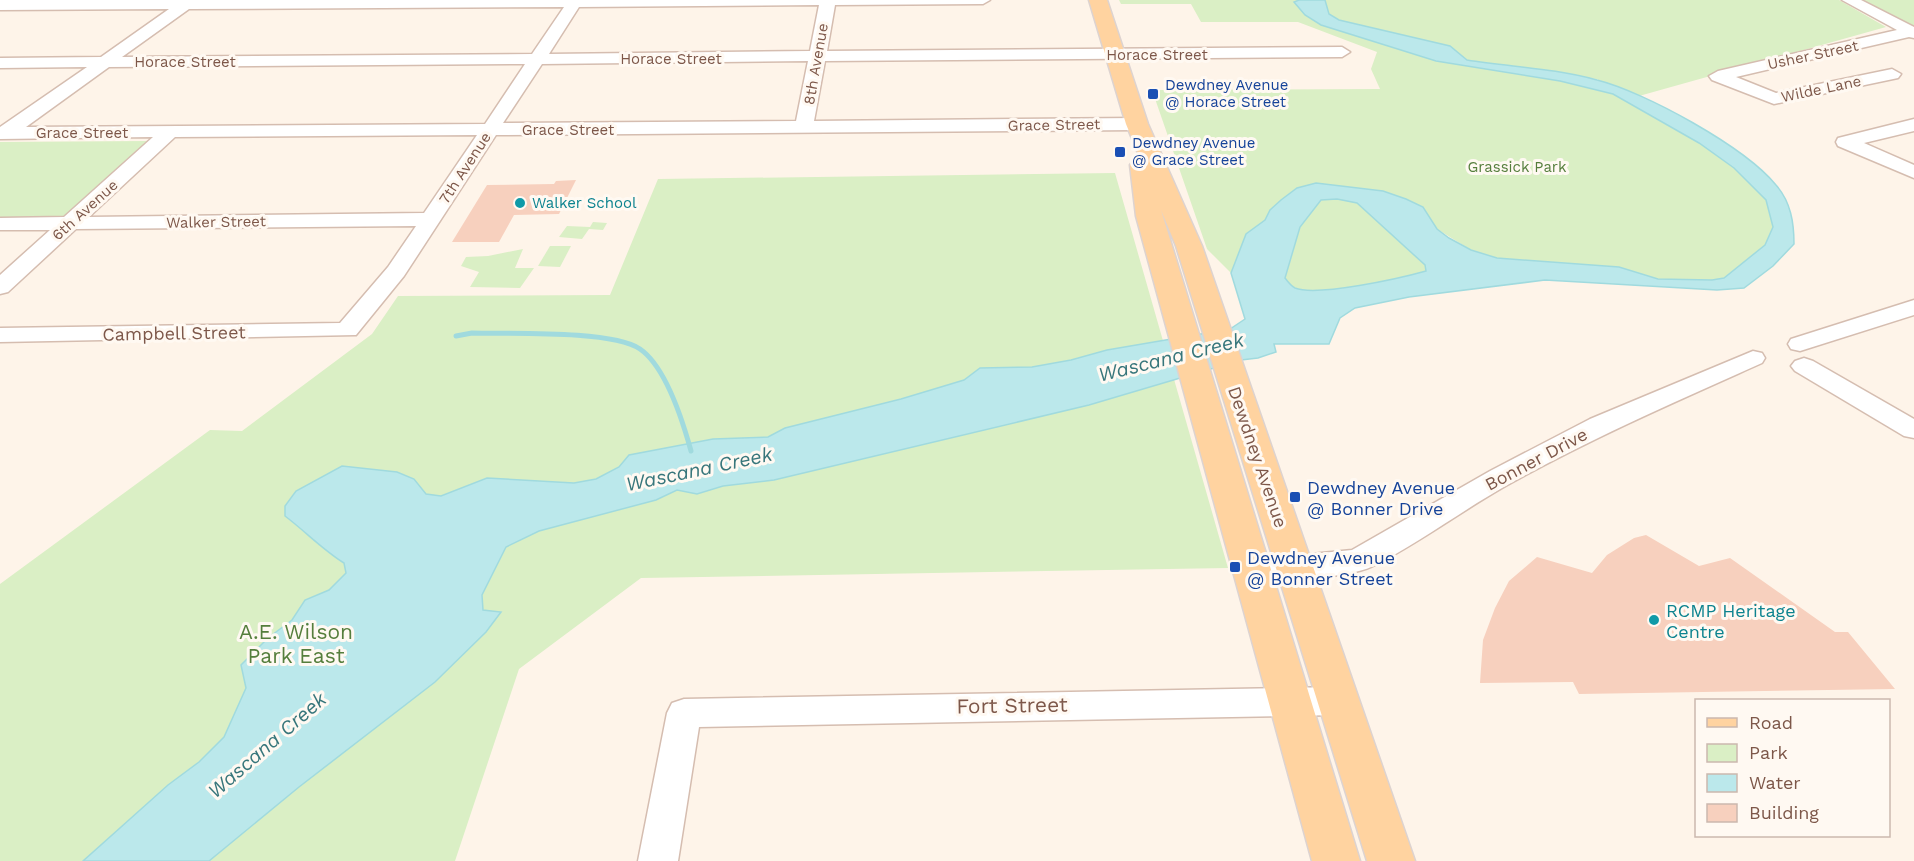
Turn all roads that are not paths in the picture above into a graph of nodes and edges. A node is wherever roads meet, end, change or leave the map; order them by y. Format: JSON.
{"nodes":[{"id":1,"x":828,"y":0,"type":"edge"},
{"id":2,"x":983,"y":0,"type":"edge"},
{"id":3,"x":1098,"y":0,"type":"edge"},
{"id":4,"x":1849,"y":0,"type":"edge"},
{"id":5,"x":575,"y":1,"type":"edge"},
{"id":6,"x":180,"y":2,"type":"edge"},
{"id":7,"x":0,"y":5,"type":"edge"},
{"id":8,"x":1911,"y":32,"type":"edge"},
{"id":9,"x":1833,"y":51,"type":"junction"},
{"id":10,"x":1342,"y":52,"type":"dead end"},
{"id":11,"x":1115,"y":55,"type":"junction"},
{"id":12,"x":818,"y":57,"type":"junction"},
{"id":13,"x":537,"y":60,"type":"junction"},
{"id":14,"x":0,"y":63,"type":"edge"},
{"id":15,"x":95,"y":63,"type":"junction"},
{"id":16,"x":1718,"y":76,"type":"joint"},
{"id":17,"x":1137,"y":124,"type":"junction"},
{"id":18,"x":1914,"y":125,"type":"edge"},
{"id":19,"x":804,"y":128,"type":"junction"},
{"id":20,"x":2,"y":130,"type":"edge"},
{"id":21,"x":489,"y":131,"type":"junction"},
{"id":22,"x":170,"y":132,"type":"junction"},
{"id":23,"x":1914,"y":172,"type":"edge"},
{"id":24,"x":431,"y":219,"type":"junction"},
{"id":25,"x":70,"y":223,"type":"junction"},
{"id":26,"x":0,"y":224,"type":"edge"},
{"id":27,"x":0,"y":287,"type":"edge"},
{"id":28,"x":1914,"y":308,"type":"edge"},
{"id":29,"x":347,"y":330,"type":"joint"},
{"id":30,"x":0,"y":335,"type":"edge"},
{"id":31,"x":1753,"y":358,"type":"dead end"},
{"id":32,"x":1215,"y":380,"type":"junction"},
{"id":33,"x":1914,"y":430,"type":"edge"},
{"id":34,"x":1295,"y":568,"type":"junction"},
{"id":35,"x":1251,"y":569,"type":"junction"},
{"id":36,"x":1289,"y":701,"type":"junction"},
{"id":37,"x":1340,"y":701,"type":"junction"},
{"id":38,"x":658,"y":861,"type":"edge"},
{"id":39,"x":1336,"y":861,"type":"edge"},
{"id":40,"x":1391,"y":861,"type":"edge"}],
"edges":[{"from":1,"to":2,"type":"street"},
{"from":1,"to":5,"type":"street"},
{"from":1,"to":12,"type":"street","name":"8th Avenue"},
{"from":3,"to":11,"type":"main road","name":"Dewdney Avenue"},
{"from":4,"to":8,"type":"street"},
{"from":5,"to":6,"type":"street"},
{"from":5,"to":13,"type":"street","name":"7th Avenue"},
{"from":6,"to":7,"type":"street"},
{"from":6,"to":15,"type":"street"},
{"from":8,"to":9,"type":"street","name":"Usher Street"},
{"from":9,"to":16,"type":"street","name":"Usher Street"},
{"from":9,"to":16,"type":"street","name":"Wilde Lane"},
{"from":10,"to":11,"type":"street","name":"Horace Street"},
{"from":11,"to":12,"type":"street","name":"Horace Street"},
{"from":11,"to":17,"type":"main road","name":"Dewdney Avenue"},
{"from":12,"to":13,"type":"street","name":"Horace Street"},
{"from":12,"to":19,"type":"street","name":"8th Avenue"},
{"from":13,"to":15,"type":"street","name":"Horace Street"},
{"from":13,"to":21,"type":"street","name":"7th Avenue"},
{"from":14,"to":15,"type":"street","name":"Horace Street"},
{"from":15,"to":20,"type":"street"},
{"from":17,"to":19,"type":"street","name":"Grace Street"},
{"from":17,"to":32,"type":"main road","name":"Dewdney Avenue"},
{"from":17,"to":32,"type":"main road","name":"Dewdney Avenue"},
{"from":18,"to":23,"type":"street"},
{"from":19,"to":21,"type":"street","name":"Grace Street"},
{"from":20,"to":22,"type":"street","name":"Grace Street"},
{"from":21,"to":22,"type":"street","name":"Grace Street"},
{"from":21,"to":24,"type":"street","name":"7th Avenue"},
{"from":22,"to":25,"type":"street","name":"6th Avenue"},
{"from":24,"to":25,"type":"street","name":"Walker Street"},
{"from":24,"to":29,"type":"street","name":"7th Avenue"},
{"from":25,"to":26,"type":"street","name":"Walker Street"},
{"from":25,"to":27,"type":"street","name":"6th Avenue"},
{"from":28,"to":33,"type":"street"},
{"from":29,"to":30,"type":"street","name":"Campbell Street"},
{"from":31,"to":34,"type":"street","name":"Bonner Drive"},
{"from":32,"to":34,"type":"main road","name":"Dewdney Avenue"},
{"from":32,"to":35,"type":"main road","name":"Dewdney Avenue"},
{"from":34,"to":35,"type":"street","name":"Bonner Drive"},
{"from":34,"to":37,"type":"main road","name":"Dewdney Avenue"},
{"from":35,"to":36,"type":"main road","name":"Dewdney Avenue"},
{"from":36,"to":37,"type":"street","name":"Fort Street"},
{"from":36,"to":38,"type":"street","name":"Fort Street"},
{"from":36,"to":39,"type":"main road","name":"Dewdney Avenue"},
{"from":37,"to":40,"type":"main road","name":"Dewdney Avenue"}]}
